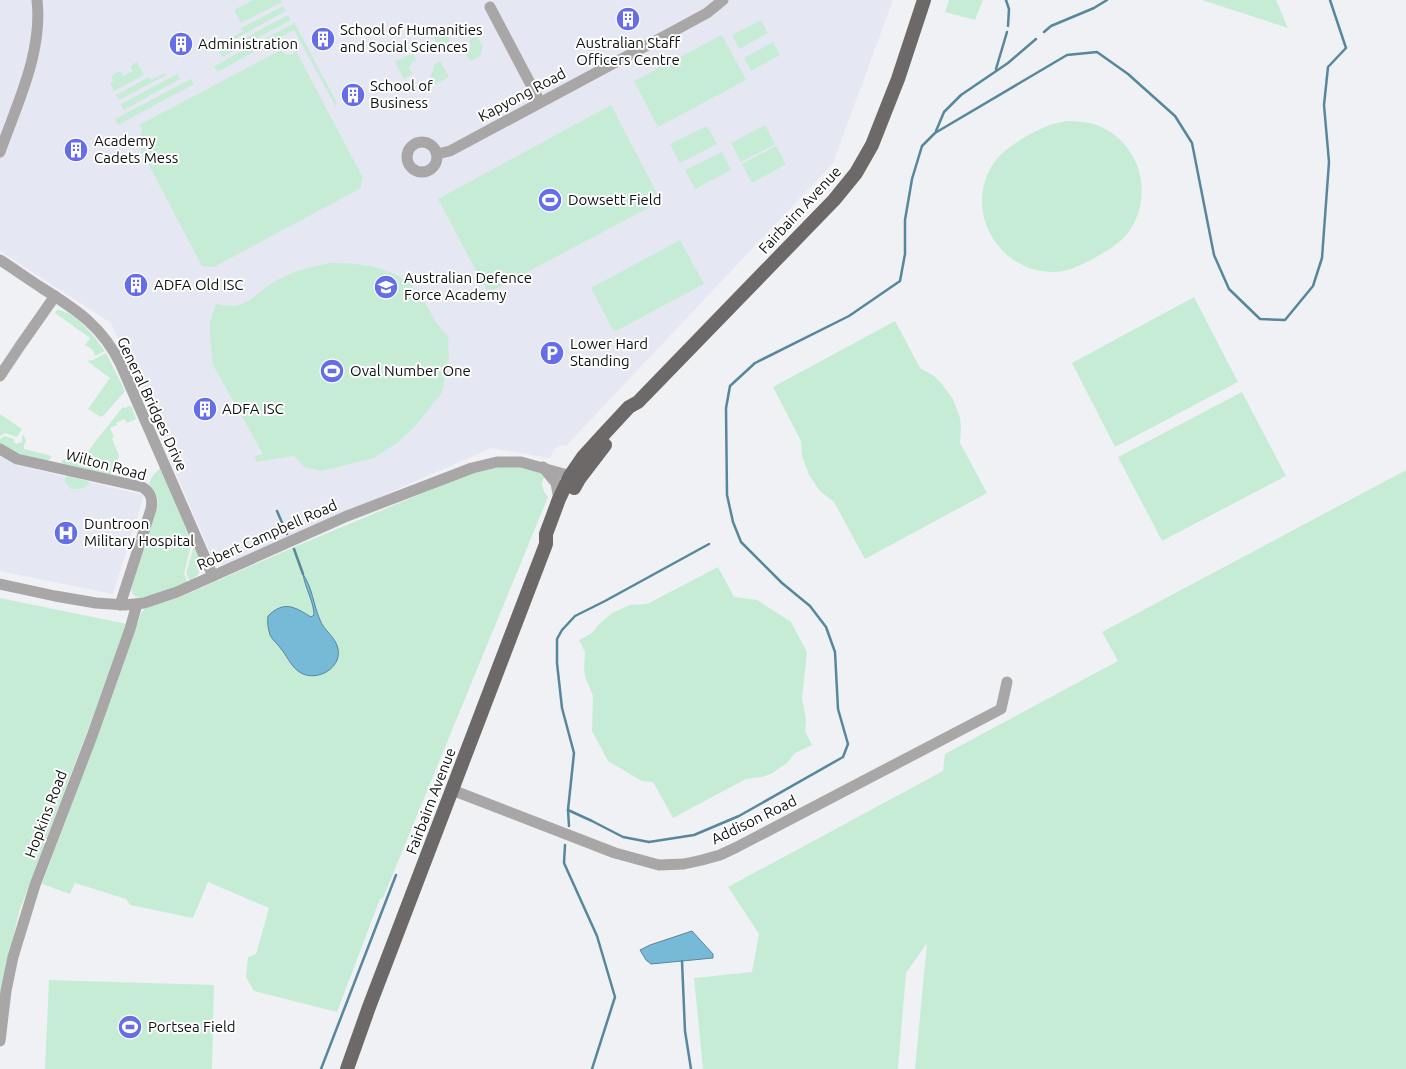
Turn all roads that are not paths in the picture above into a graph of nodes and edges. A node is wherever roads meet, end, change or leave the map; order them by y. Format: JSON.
{"nodes":[{"id":1,"x":37,"y":0,"type":"edge"},
{"id":2,"x":723,"y":0,"type":"edge"},
{"id":3,"x":924,"y":0,"type":"edge"},
{"id":4,"x":490,"y":7,"type":"dead end"},
{"id":5,"x":540,"y":102,"type":"junction"},
{"id":6,"x":0,"y":152,"type":"edge"},
{"id":7,"x":437,"y":154,"type":"dead end"},
{"id":8,"x":0,"y":260,"type":"edge"},
{"id":9,"x":56,"y":296,"type":"junction"},
{"id":10,"x":0,"y":376,"type":"edge"},
{"id":11,"x":638,"y":402,"type":"junction"},
{"id":12,"x":0,"y":449,"type":"edge"},
{"id":13,"x":583,"y":457,"type":"junction"},
{"id":14,"x":543,"y":468,"type":"junction"},
{"id":15,"x":574,"y":477,"type":"junction"},
{"id":16,"x":559,"y":499,"type":"junction"},
{"id":17,"x":546,"y":544,"type":"junction"},
{"id":18,"x":213,"y":576,"type":"junction"},
{"id":19,"x":0,"y":584,"type":"edge"},
{"id":20,"x":137,"y":604,"type":"junction"},
{"id":21,"x":120,"y":605,"type":"junction"},
{"id":22,"x":1007,"y":682,"type":"dead end"},
{"id":23,"x":452,"y":790,"type":"junction"},
{"id":24,"x":0,"y":1040,"type":"edge"},
{"id":25,"x":347,"y":1069,"type":"edge"}],
"edges":[{"from":1,"to":6,"type":"street"},
{"from":2,"to":5,"type":"street","name":"Kapyong Road"},
{"from":3,"to":11,"type":"main road","name":"Fairbairn Avenue"},
{"from":4,"to":5,"type":"street"},
{"from":5,"to":7,"type":"street","name":"Kapyong Road"},
{"from":8,"to":9,"type":"street","name":"General Bridges Drive"},
{"from":9,"to":10,"type":"street"},
{"from":9,"to":18,"type":"street","name":"General Bridges Drive"},
{"from":11,"to":13,"type":"main road","name":"Fairbairn Avenue"},
{"from":11,"to":15,"type":"main road","name":"Fairbairn Avenue"},
{"from":12,"to":21,"type":"street","name":"Wilton Road"},
{"from":13,"to":14,"type":"street","name":"Robert Campbell Road"},
{"from":13,"to":15,"type":"main road","name":"Fairbairn Avenue"},
{"from":14,"to":15,"type":"street","name":"Robert Campbell Road"},
{"from":14,"to":16,"type":"street"},
{"from":14,"to":18,"type":"street","name":"Robert Campbell Road"},
{"from":15,"to":16,"type":"main road","name":"Fairbairn Avenue"},
{"from":15,"to":17,"type":"main road","name":"Fairbairn Avenue"},
{"from":16,"to":17,"type":"main road","name":"Fairbairn Avenue"},
{"from":17,"to":23,"type":"main road","name":"Fairbairn Avenue"},
{"from":18,"to":20,"type":"street","name":"Robert Campbell Road"},
{"from":19,"to":21,"type":"street","name":"Robert Campbell Road"},
{"from":20,"to":21,"type":"street","name":"Robert Campbell Road"},
{"from":20,"to":24,"type":"street","name":"Hopkins Road"},
{"from":22,"to":23,"type":"street","name":"Addison Road"},
{"from":23,"to":25,"type":"main road","name":"Fairbairn Avenue"}]}
